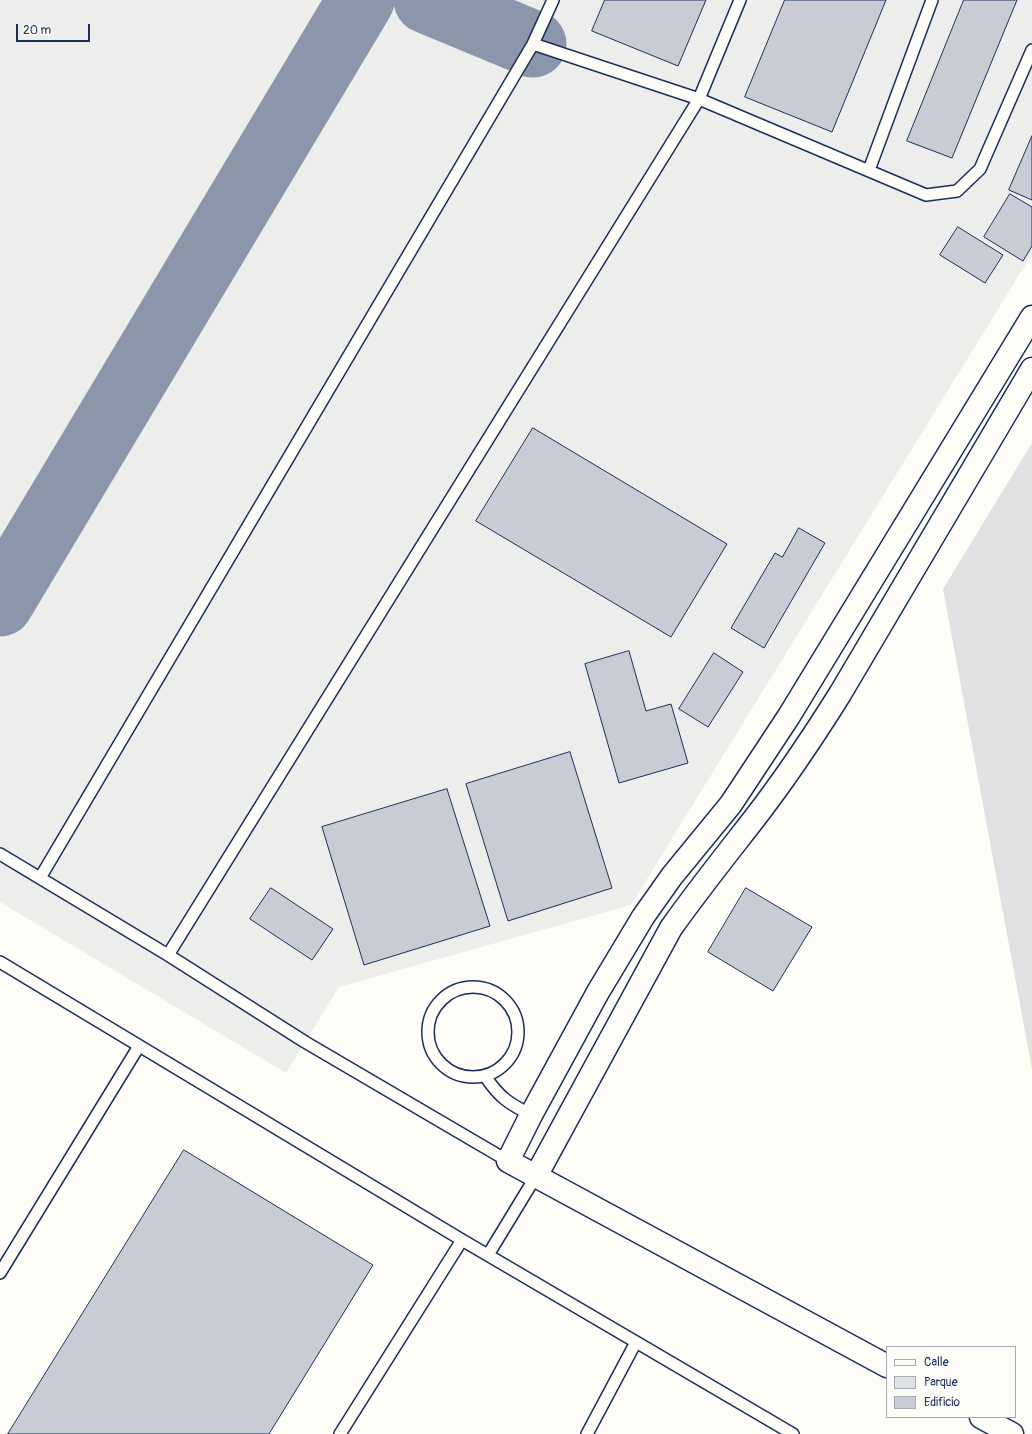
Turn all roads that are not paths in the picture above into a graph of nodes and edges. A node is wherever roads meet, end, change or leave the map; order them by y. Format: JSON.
{"nodes":[{"id":1,"x":553,"y":0,"type":"edge"},
{"id":2,"x":740,"y":0,"type":"edge"},
{"id":3,"x":932,"y":0,"type":"edge"},
{"id":4,"x":533,"y":44,"type":"junction"},
{"id":5,"x":1032,"y":50,"type":"edge"},
{"id":6,"x":699,"y":99,"type":"junction"},
{"id":7,"x":869,"y":170,"type":"junction"},
{"id":8,"x":1032,"y":317,"type":"edge"},
{"id":9,"x":1032,"y":369,"type":"edge"},
{"id":10,"x":730,"y":804,"type":"junction"},
{"id":11,"x":754,"y":818,"type":"junction"},
{"id":12,"x":0,"y":854,"type":"edge"},
{"id":13,"x":40,"y":878,"type":"junction"},
{"id":14,"x":168,"y":955,"type":"junction"},
{"id":15,"x":0,"y":962,"type":"edge"},
{"id":16,"x":139,"y":1046,"type":"junction"},
{"id":17,"x":485,"y":1076,"type":"junction"},
{"id":18,"x":531,"y":1115,"type":"junction"},
{"id":19,"x":508,"y":1161,"type":"junction"},
{"id":20,"x":536,"y":1176,"type":"junction"},
{"id":21,"x":462,"y":1240,"type":"junction"},
{"id":22,"x":488,"y":1255,"type":"junction"},
{"id":23,"x":0,"y":1273,"type":"edge"},
{"id":24,"x":636,"y":1342,"type":"junction"},
{"id":25,"x":886,"y":1365,"type":"edge"},
{"id":26,"x":983,"y":1418,"type":"edge"},
{"id":27,"x":340,"y":1434,"type":"edge"},
{"id":28,"x":587,"y":1434,"type":"edge"},
{"id":29,"x":794,"y":1434,"type":"edge"},
{"id":30,"x":1012,"y":1434,"type":"edge"}],
"edges":[{"from":1,"to":4,"type":"lane"},
{"from":2,"to":6,"type":"lane"},
{"from":3,"to":7,"type":"lane"},
{"from":4,"to":6,"type":"lane"},
{"from":4,"to":13,"type":"lane"},
{"from":5,"to":7,"type":"lane"},
{"from":6,"to":7,"type":"lane"},
{"from":6,"to":14,"type":"lane"},
{"from":8,"to":10,"type":"street"},
{"from":9,"to":11,"type":"street"},
{"from":10,"to":11,"type":"street"},
{"from":10,"to":18,"type":"street"},
{"from":11,"to":20,"type":"street"},
{"from":12,"to":13,"type":"lane"},
{"from":13,"to":14,"type":"lane"},
{"from":14,"to":19,"type":"lane"},
{"from":15,"to":16,"type":"lane"},
{"from":16,"to":21,"type":"lane"},
{"from":16,"to":23,"type":"lane"},
{"from":17,"to":17,"type":"lane"},
{"from":17,"to":18,"type":"lane"},
{"from":18,"to":19,"type":"street"},
{"from":19,"to":20,"type":"street"},
{"from":20,"to":22,"type":"lane"},
{"from":20,"to":25,"type":"street"},
{"from":21,"to":22,"type":"lane"},
{"from":21,"to":27,"type":"lane"},
{"from":22,"to":24,"type":"lane"},
{"from":24,"to":28,"type":"lane"},
{"from":24,"to":29,"type":"lane"},
{"from":26,"to":30,"type":"street"}]}
